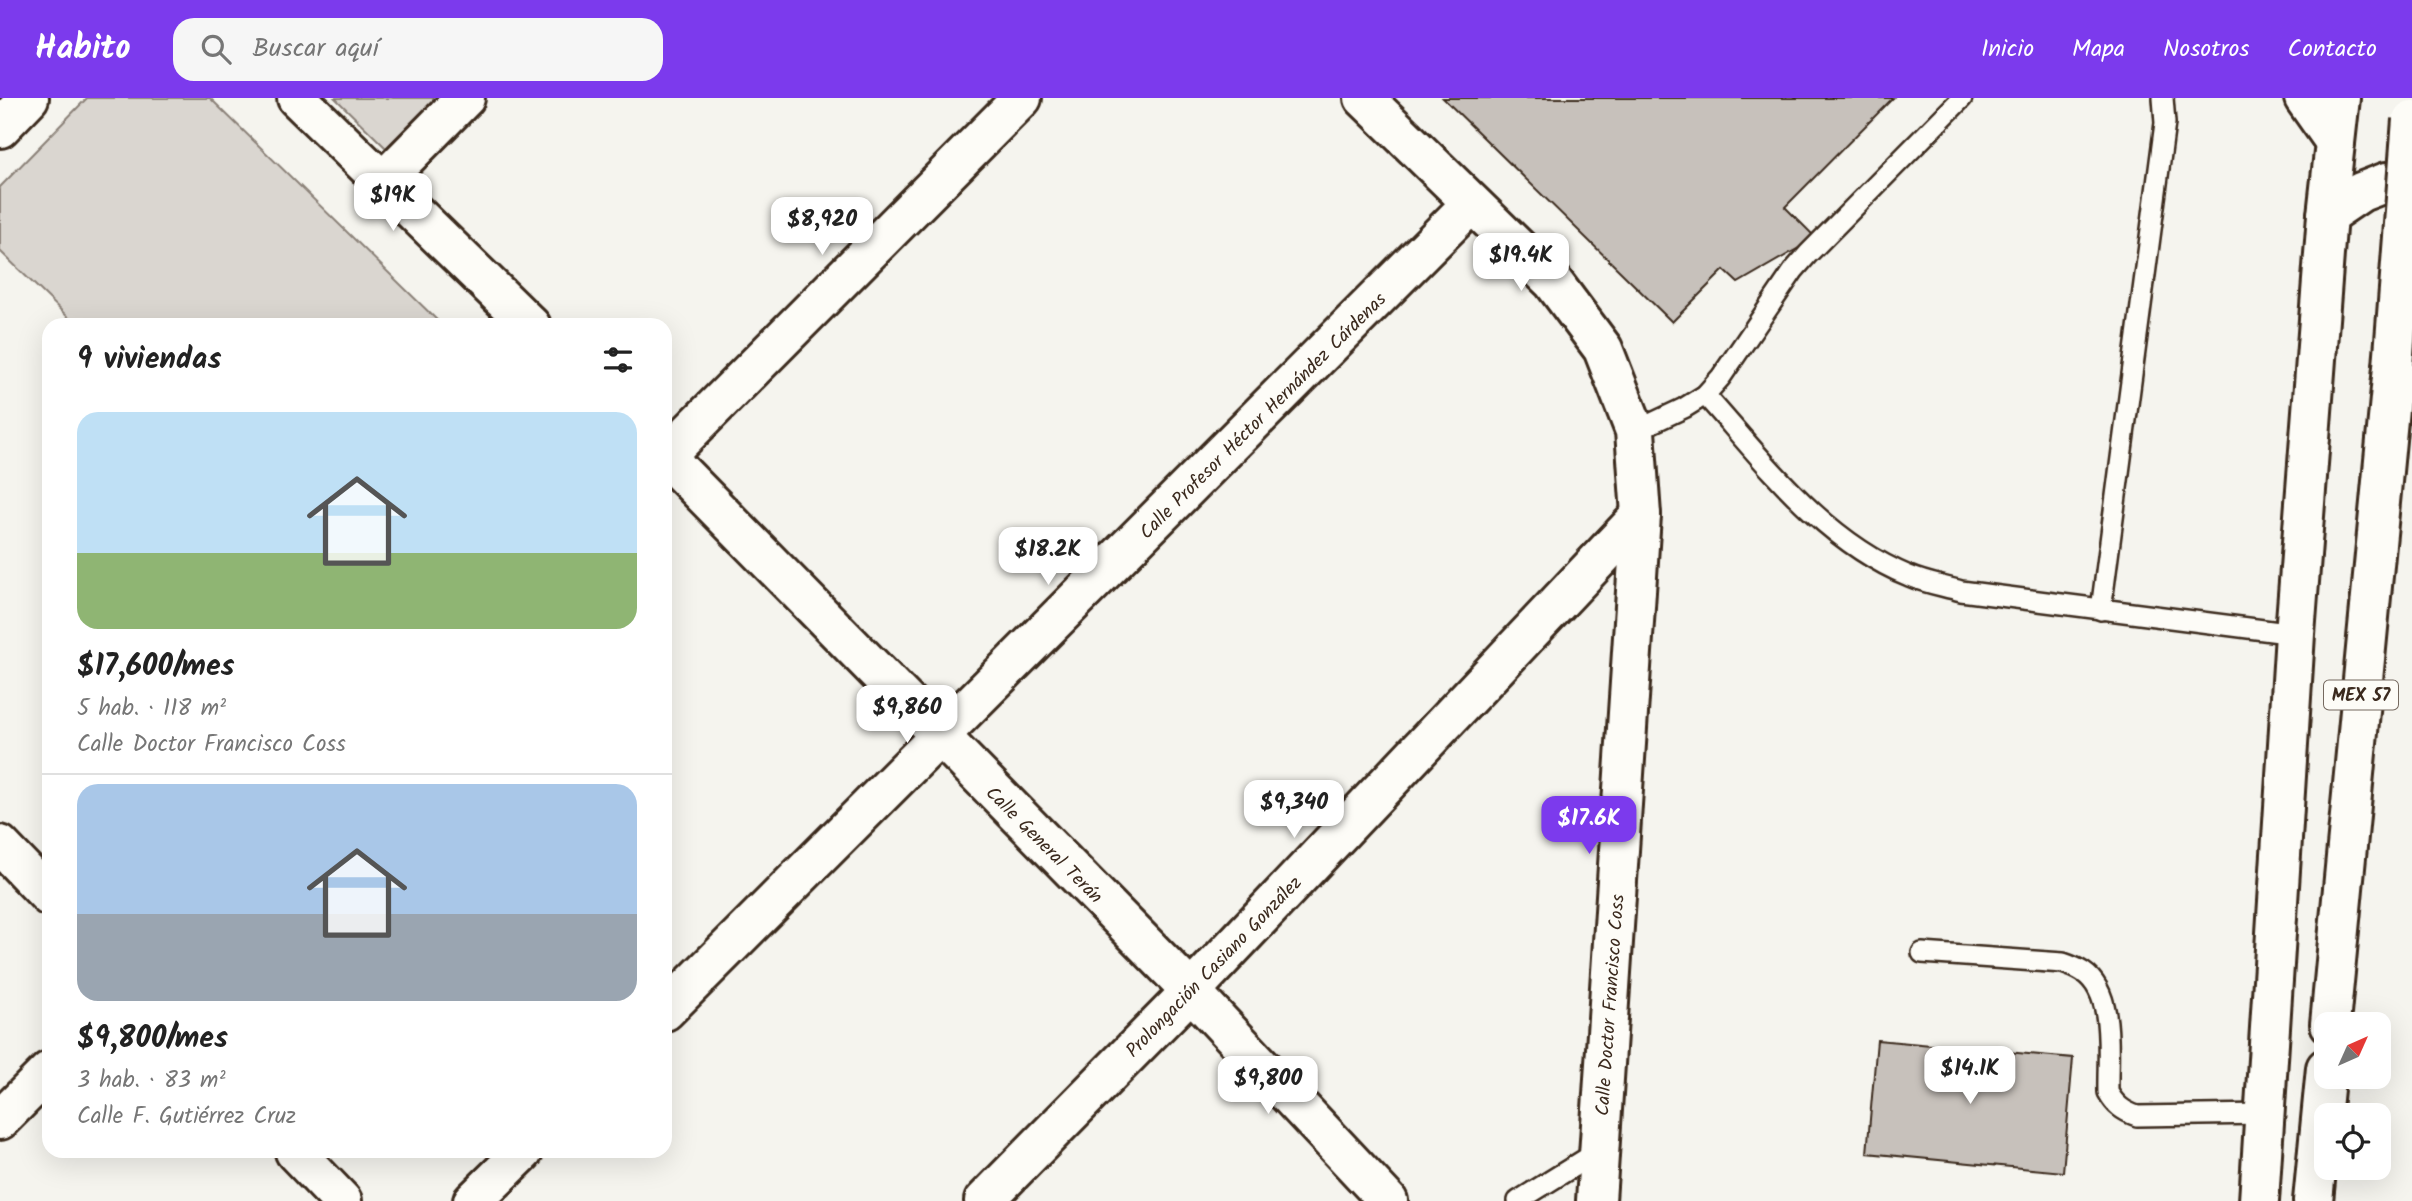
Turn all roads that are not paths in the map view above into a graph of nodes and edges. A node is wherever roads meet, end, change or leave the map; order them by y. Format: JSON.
{"nodes":[{"id":1,"x":29,"y":98,"type":"edge"},
{"id":2,"x":297,"y":98,"type":"edge"},
{"id":3,"x":465,"y":98,"type":"edge"},
{"id":4,"x":1022,"y":98,"type":"edge"},
{"id":5,"x":1364,"y":98,"type":"edge"},
{"id":6,"x":1962,"y":98,"type":"edge"},
{"id":7,"x":2163,"y":98,"type":"edge"},
{"id":8,"x":2304,"y":98,"type":"edge"},
{"id":9,"x":2340,"y":98,"type":"edge"},
{"id":10,"x":2412,"y":120,"type":"edge"},
{"id":11,"x":0,"y":128,"type":"edge"},
{"id":12,"x":2335,"y":142,"type":"junction"},
{"id":13,"x":383,"y":181,"type":"junction"},
{"id":14,"x":2412,"y":184,"type":"edge"},
{"id":15,"x":1471,"y":204,"type":"junction"},
{"id":16,"x":2327,"y":215,"type":"junction"},
{"id":17,"x":523,"y":318,"type":"edge"},
{"id":18,"x":1704,"y":395,"type":"junction"},
{"id":19,"x":1634,"y":431,"type":"junction"},
{"id":20,"x":672,"y":449,"type":"edge"},
{"id":21,"x":672,"y":463,"type":"edge"},
{"id":22,"x":1642,"y":515,"type":"junction"},
{"id":23,"x":2101,"y":610,"type":"junction"},
{"id":24,"x":2295,"y":634,"type":"junction"},
{"id":25,"x":941,"y":737,"type":"junction"},
{"id":26,"x":0,"y":845,"type":"edge"},
{"id":27,"x":42,"y":889,"type":"edge"},
{"id":28,"x":1922,"y":953,"type":"dead end"},
{"id":29,"x":1191,"y":991,"type":"junction"},
{"id":30,"x":672,"y":1004,"type":"edge"},
{"id":31,"x":2331,"y":1012,"type":"edge"},
{"id":32,"x":42,"y":1078,"type":"edge"},
{"id":33,"x":2324,"y":1089,"type":"edge"},
{"id":34,"x":2264,"y":1114,"type":"junction"},
{"id":35,"x":0,"y":1120,"type":"edge"},
{"id":36,"x":1600,"y":1150,"type":"junction"},
{"id":37,"x":301,"y":1158,"type":"edge"},
{"id":38,"x":517,"y":1158,"type":"edge"},
{"id":39,"x":342,"y":1201,"type":"edge"},
{"id":40,"x":473,"y":1201,"type":"edge"},
{"id":41,"x":984,"y":1201,"type":"edge"},
{"id":42,"x":1388,"y":1201,"type":"edge"},
{"id":43,"x":1518,"y":1201,"type":"edge"},
{"id":44,"x":1596,"y":1201,"type":"edge"},
{"id":45,"x":2259,"y":1201,"type":"edge"},
{"id":46,"x":2313,"y":1201,"type":"edge"}],
"edges":[{"from":1,"to":11,"type":"street"},
{"from":2,"to":13,"type":"street"},
{"from":3,"to":13,"type":"street"},
{"from":4,"to":20,"type":"street"},
{"from":5,"to":15,"type":"street","name":"Calle Doctor Francisco Coss"},
{"from":6,"to":18,"type":"lane"},
{"from":7,"to":23,"type":"lane"},
{"from":8,"to":12,"type":"street"},
{"from":9,"to":12,"type":"street"},
{"from":10,"to":31,"type":"street","number":"MEX 57","bridge":true},
{"from":12,"to":16,"type":"street"},
{"from":13,"to":17,"type":"street"},
{"from":14,"to":16,"type":"street"},
{"from":15,"to":19,"type":"street","name":"Calle Doctor Francisco Coss"},
{"from":15,"to":25,"type":"street","name":"Calle Profesor Héctor Hernández Cárdenas"},
{"from":16,"to":24,"type":"street"},
{"from":18,"to":19,"type":"lane"},
{"from":18,"to":23,"type":"lane"},
{"from":19,"to":22,"type":"street","name":"Calle Doctor Francisco Coss"},
{"from":21,"to":25,"type":"street","name":"Calle General Terán"},
{"from":22,"to":29,"type":"street","name":"Prolongación Casiano González"},
{"from":22,"to":36,"type":"street","name":"Calle Doctor Francisco Coss"},
{"from":23,"to":24,"type":"lane"},
{"from":24,"to":34,"type":"street"},
{"from":25,"to":29,"type":"street","name":"Calle General Terán"},
{"from":25,"to":30,"type":"street","name":"Calle Profesor Héctor Hernández Cárdenas"},
{"from":26,"to":27,"type":"street"},
{"from":28,"to":34,"type":"lane"},
{"from":29,"to":41,"type":"street","name":"Prolongación Casiano González"},
{"from":29,"to":42,"type":"street","name":"Calle General Terán"},
{"from":32,"to":35,"type":"street"},
{"from":33,"to":46,"type":"street"},
{"from":34,"to":45,"type":"street"},
{"from":36,"to":43,"type":"lane"},
{"from":36,"to":44,"type":"street","name":"Calle Doctor Francisco Coss"},
{"from":37,"to":39,"type":"street"},
{"from":38,"to":40,"type":"street"}]}
